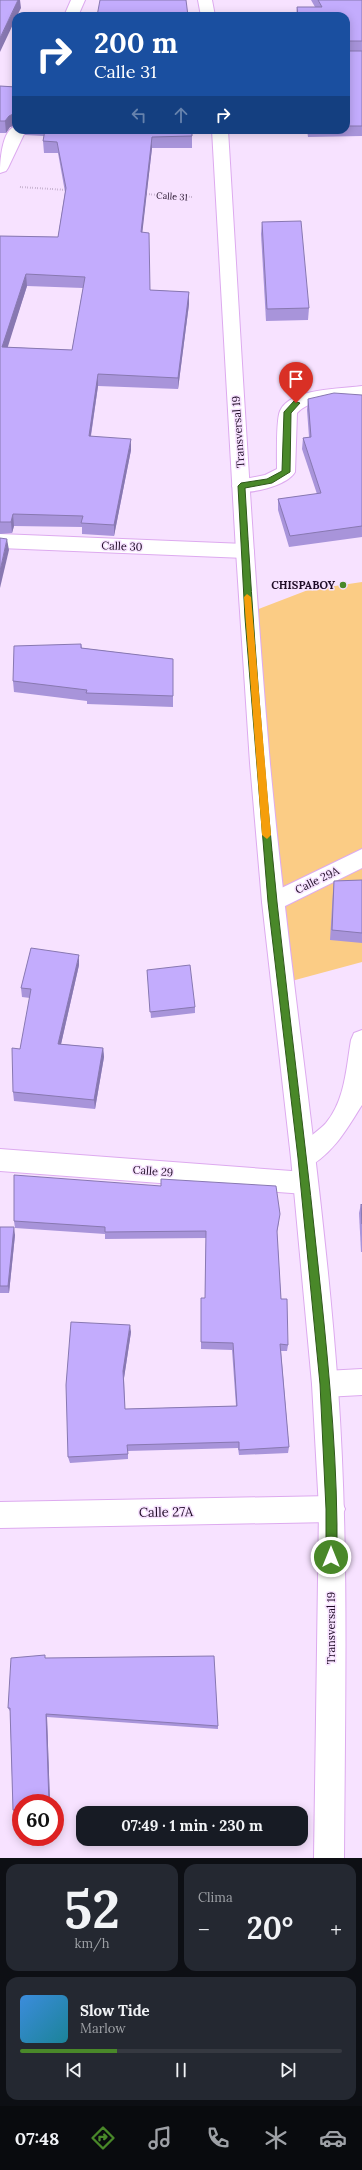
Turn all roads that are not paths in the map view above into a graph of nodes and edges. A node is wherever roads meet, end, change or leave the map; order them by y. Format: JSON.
{"nodes":[{"id":1,"x":78,"y":0,"type":"edge"},
{"id":2,"x":205,"y":0,"type":"edge"},
{"id":3,"x":73,"y":12,"type":"edge"},
{"id":4,"x":207,"y":12,"type":"edge"},
{"id":5,"x":16,"y":134,"type":"edge"},
{"id":6,"x":223,"y":135,"type":"edge"},
{"id":7,"x":0,"y":168,"type":"edge"},
{"id":8,"x":362,"y":392,"type":"edge"},
{"id":9,"x":241,"y":486,"type":"junction"},
{"id":10,"x":0,"y":541,"type":"edge"},
{"id":11,"x":244,"y":551,"type":"junction"},
{"id":12,"x":362,"y":858,"type":"edge"},
{"id":13,"x":273,"y":902,"type":"junction"},
{"id":14,"x":362,"y":1040,"type":"edge"},
{"id":15,"x":303,"y":1158,"type":"junction"},
{"id":16,"x":0,"y":1160,"type":"edge"},
{"id":17,"x":305,"y":1183,"type":"junction"},
{"id":18,"x":362,"y":1382,"type":"edge"},
{"id":19,"x":325,"y":1384,"type":"junction"},
{"id":20,"x":332,"y":1509,"type":"junction"},
{"id":21,"x":0,"y":1515,"type":"edge"},
{"id":22,"x":329,"y":1858,"type":"edge"}],
"edges":[{"from":1,"to":3,"type":"main road"},
{"from":2,"to":4,"type":"main road"},
{"from":5,"to":7,"type":"main road"},
{"from":6,"to":9,"type":"main road","name":"Transversal 19"},
{"from":8,"to":9,"type":"main road"},
{"from":9,"to":11,"type":"main road","name":"Transversal 19"},
{"from":10,"to":11,"type":"main road","name":"Calle 30"},
{"from":11,"to":13,"type":"main road","name":"Transversal 19"},
{"from":12,"to":13,"type":"main road","name":"Calle 29A"},
{"from":13,"to":15,"type":"main road","name":"Transversal 19"},
{"from":14,"to":15,"type":"main road"},
{"from":15,"to":17,"type":"main road","name":"Transversal 19"},
{"from":16,"to":17,"type":"main road","name":"Calle 29"},
{"from":17,"to":19,"type":"main road","name":"Transversal 19"},
{"from":18,"to":19,"type":"main road"},
{"from":19,"to":20,"type":"main road","name":"Transversal 19"},
{"from":20,"to":21,"type":"main road","name":"Calle 27A"},
{"from":20,"to":22,"type":"main road","name":"Transversal 19"}]}
